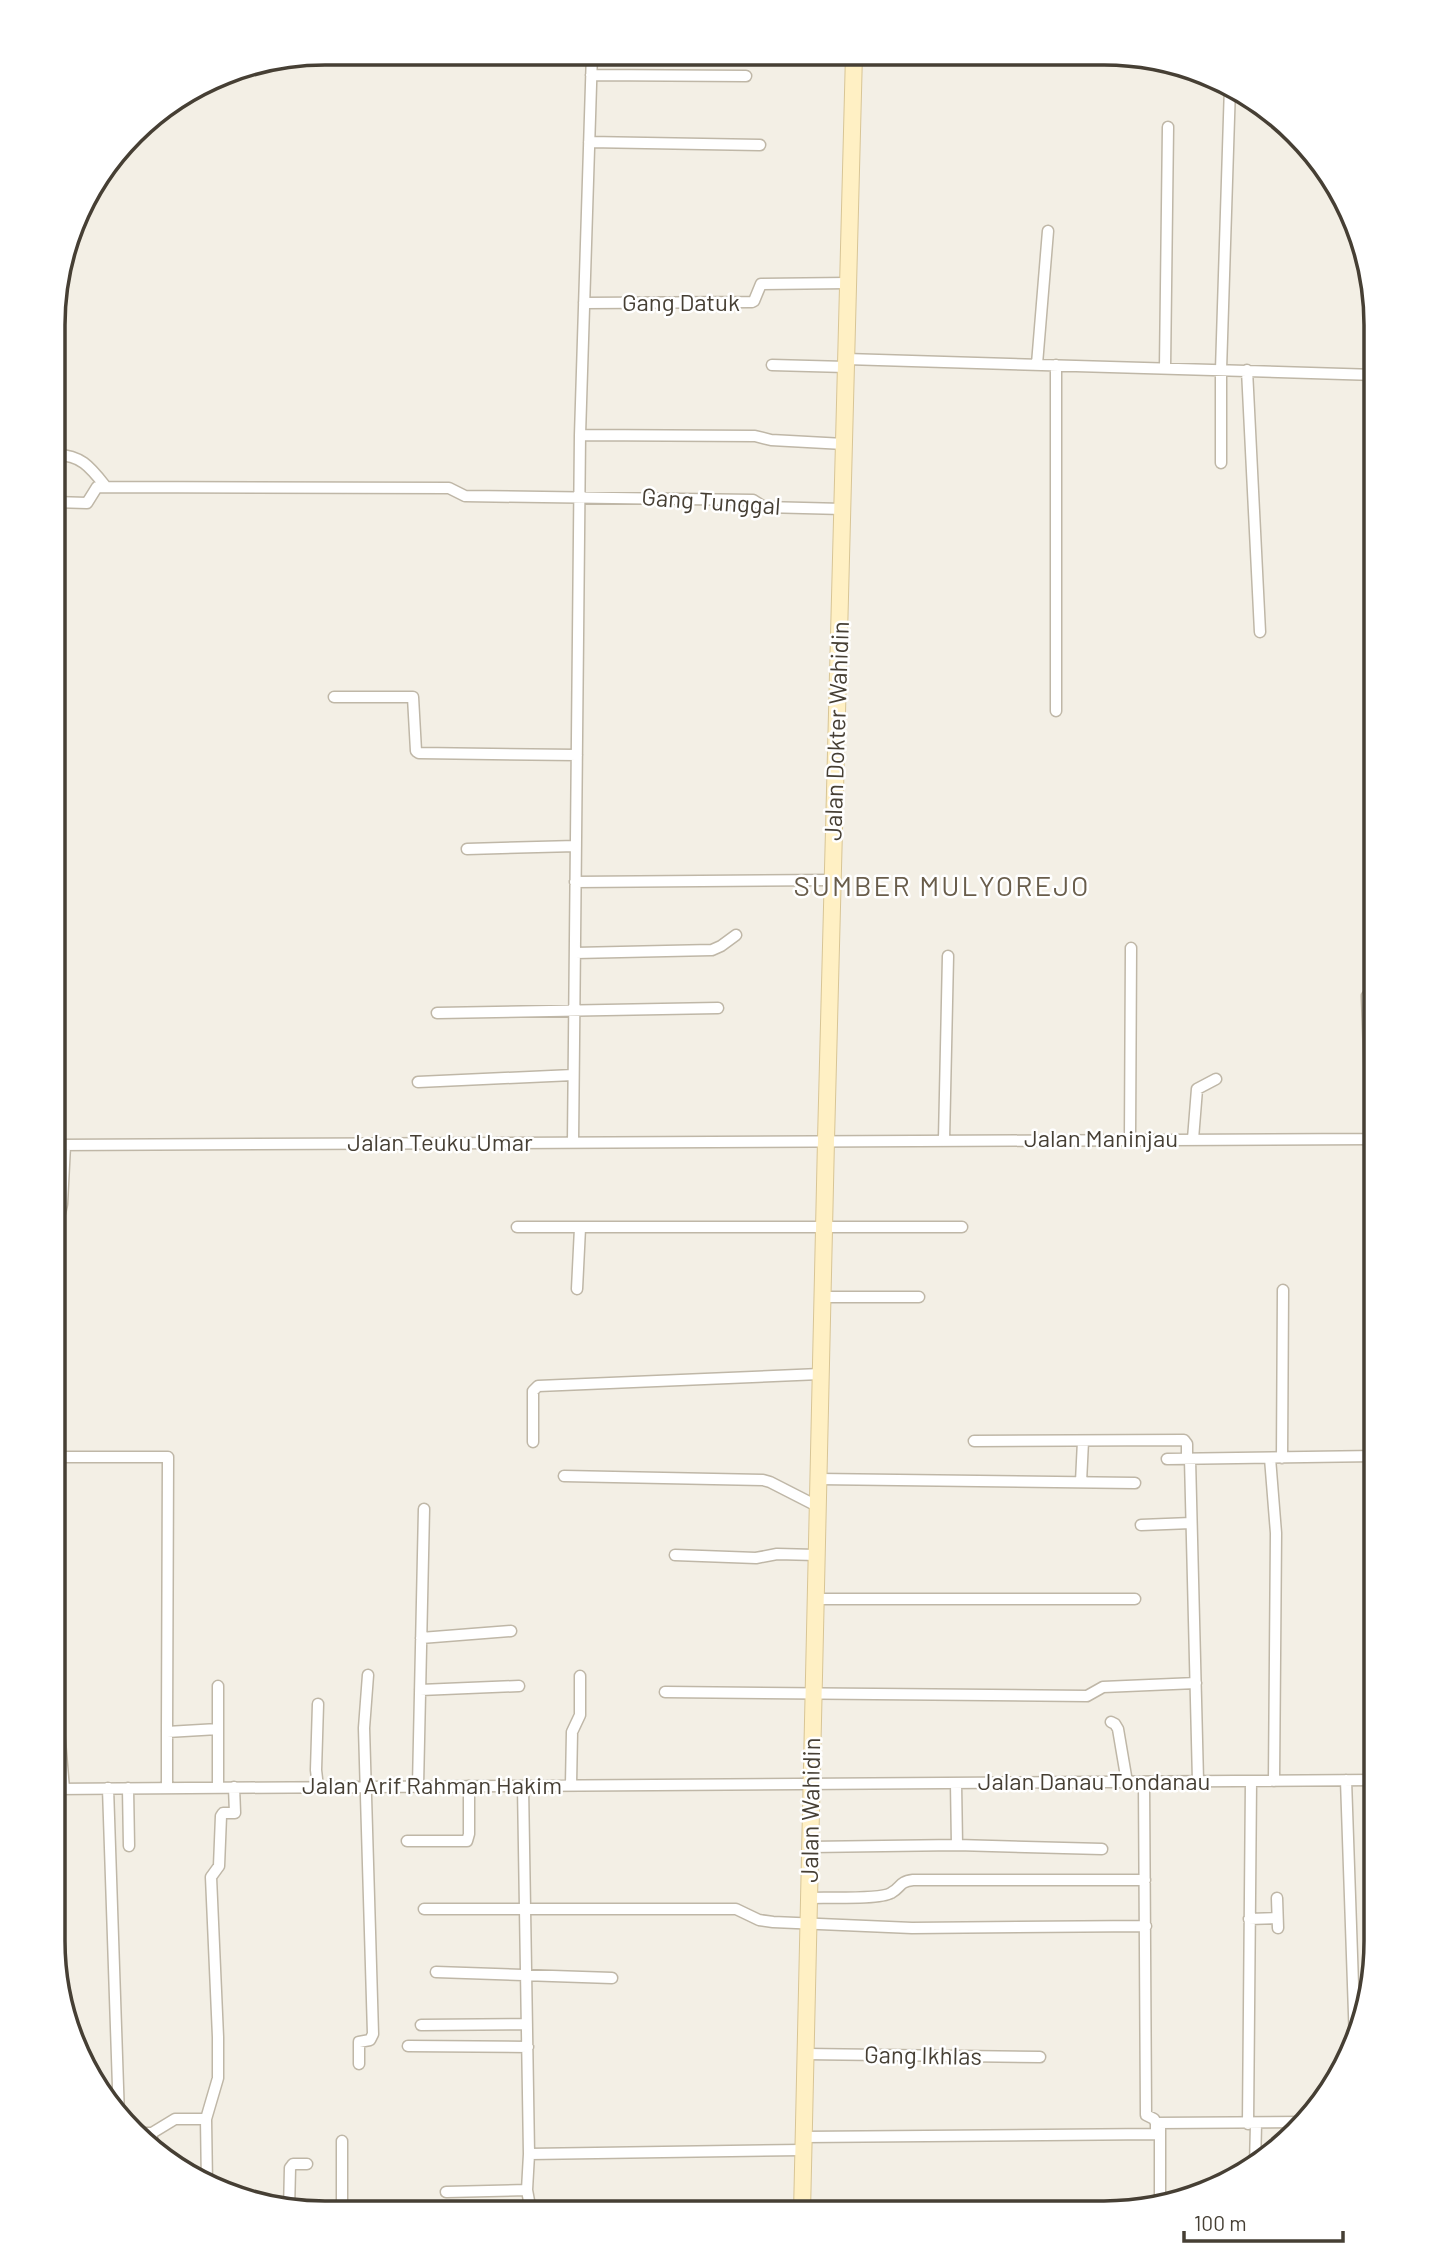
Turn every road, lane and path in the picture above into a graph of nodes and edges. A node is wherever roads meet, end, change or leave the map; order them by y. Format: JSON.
{"nodes":[{"id":1,"x":591,"y":65,"type":"edge"},
{"id":2,"x":855,"y":65,"type":"edge"},
{"id":3,"x":591,"y":75,"type":"junction"},
{"id":4,"x":746,"y":76,"type":"dead end"},
{"id":5,"x":1230,"y":98,"type":"edge"},
{"id":6,"x":1168,"y":127,"type":"dead end"},
{"id":7,"x":589,"y":142,"type":"junction"},
{"id":8,"x":760,"y":145,"type":"dead end"},
{"id":9,"x":1048,"y":231,"type":"dead end"},
{"id":10,"x":848,"y":283,"type":"junction"},
{"id":11,"x":584,"y":303,"type":"junction"},
{"id":12,"x":846,"y":363,"type":"junction"},
{"id":13,"x":772,"y":365,"type":"dead end"},
{"id":14,"x":1037,"y":365,"type":"junction"},
{"id":15,"x":1056,"y":365,"type":"junction"},
{"id":16,"x":1165,"y":368,"type":"junction"},
{"id":17,"x":1221,"y":370,"type":"junction"},
{"id":18,"x":1247,"y":370,"type":"junction"},
{"id":19,"x":1364,"y":374,"type":"edge"},
{"id":20,"x":580,"y":435,"type":"junction"},
{"id":21,"x":844,"y":444,"type":"junction"},
{"id":22,"x":65,"y":456,"type":"edge"},
{"id":23,"x":1222,"y":463,"type":"dead end"},
{"id":24,"x":106,"y":488,"type":"junction"},
{"id":25,"x":579,"y":496,"type":"junction"},
{"id":26,"x":65,"y":502,"type":"edge"},
{"id":27,"x":842,"y":509,"type":"junction"},
{"id":28,"x":1260,"y":632,"type":"dead end"},
{"id":29,"x":334,"y":697,"type":"dead end"},
{"id":30,"x":1056,"y":711,"type":"dead end"},
{"id":31,"x":577,"y":755,"type":"junction"},
{"id":32,"x":576,"y":846,"type":"junction"},
{"id":33,"x":467,"y":849,"type":"dead end"},
{"id":34,"x":833,"y":880,"type":"junction"},
{"id":35,"x":575,"y":882,"type":"junction"},
{"id":36,"x":736,"y":934,"type":"dead end"},
{"id":37,"x":1131,"y":948,"type":"dead end"},
{"id":38,"x":575,"y":953,"type":"junction"},
{"id":39,"x":948,"y":956,"type":"dead end"},
{"id":40,"x":718,"y":1008,"type":"dead end"},
{"id":41,"x":574,"y":1012,"type":"junction"},
{"id":42,"x":437,"y":1013,"type":"dead end"},
{"id":43,"x":573,"y":1075,"type":"junction"},
{"id":44,"x":1216,"y":1079,"type":"dead end"},
{"id":45,"x":418,"y":1082,"type":"dead end"},
{"id":46,"x":1130,"y":1139,"type":"junction"},
{"id":47,"x":1193,"y":1139,"type":"junction"},
{"id":48,"x":1364,"y":1139,"type":"edge"},
{"id":49,"x":826,"y":1140,"type":"junction"},
{"id":50,"x":944,"y":1140,"type":"junction"},
{"id":51,"x":573,"y":1142,"type":"junction"},
{"id":52,"x":65,"y":1145,"type":"edge"},
{"id":53,"x":517,"y":1227,"type":"dead end"},
{"id":54,"x":962,"y":1227,"type":"dead end"},
{"id":55,"x":580,"y":1228,"type":"junction"},
{"id":56,"x":824,"y":1228,"type":"junction"},
{"id":57,"x":577,"y":1289,"type":"dead end"},
{"id":58,"x":1283,"y":1290,"type":"dead end"},
{"id":59,"x":822,"y":1297,"type":"junction"},
{"id":60,"x":919,"y":1297,"type":"dead end"},
{"id":61,"x":820,"y":1374,"type":"junction"},
{"id":62,"x":820,"y":1408,"type":"joint"},
{"id":63,"x":974,"y":1441,"type":"dead end"},
{"id":64,"x":1083,"y":1441,"type":"junction"},
{"id":65,"x":533,"y":1442,"type":"dead end"},
{"id":66,"x":1364,"y":1456,"type":"edge"},
{"id":67,"x":65,"y":1457,"type":"edge"},
{"id":68,"x":1270,"y":1458,"type":"junction"},
{"id":69,"x":1282,"y":1458,"type":"junction"},
{"id":70,"x":1167,"y":1459,"type":"dead end"},
{"id":71,"x":1188,"y":1459,"type":"junction"},
{"id":72,"x":564,"y":1476,"type":"dead end"},
{"id":73,"x":818,"y":1479,"type":"junction"},
{"id":74,"x":1081,"y":1482,"type":"junction"},
{"id":75,"x":1135,"y":1483,"type":"dead end"},
{"id":76,"x":817,"y":1506,"type":"junction"},
{"id":77,"x":424,"y":1509,"type":"dead end"},
{"id":78,"x":1191,"y":1523,"type":"junction"},
{"id":79,"x":1140,"y":1525,"type":"dead end"},
{"id":80,"x":675,"y":1555,"type":"dead end"},
{"id":81,"x":816,"y":1555,"type":"junction"},
{"id":82,"x":815,"y":1599,"type":"junction"},
{"id":83,"x":1135,"y":1599,"type":"dead end"},
{"id":84,"x":511,"y":1631,"type":"dead end"},
{"id":85,"x":421,"y":1638,"type":"junction"},
{"id":86,"x":368,"y":1675,"type":"dead end"},
{"id":87,"x":580,"y":1676,"type":"dead end"},
{"id":88,"x":1196,"y":1682,"type":"junction"},
{"id":89,"x":218,"y":1686,"type":"dead end"},
{"id":90,"x":519,"y":1686,"type":"dead end"},
{"id":91,"x":420,"y":1690,"type":"junction"},
{"id":92,"x":665,"y":1692,"type":"dead end"},
{"id":93,"x":813,"y":1692,"type":"junction"},
{"id":94,"x":318,"y":1704,"type":"dead end"},
{"id":95,"x":1111,"y":1722,"type":"dead end"},
{"id":96,"x":218,"y":1729,"type":"junction"},
{"id":97,"x":167,"y":1732,"type":"junction"},
{"id":98,"x":1346,"y":1780,"type":"junction"},
{"id":99,"x":1364,"y":1780,"type":"edge"},
{"id":100,"x":1198,"y":1781,"type":"junction"},
{"id":101,"x":1251,"y":1781,"type":"junction"},
{"id":102,"x":1274,"y":1781,"type":"junction"},
{"id":103,"x":1127,"y":1782,"type":"junction"},
{"id":104,"x":1144,"y":1782,"type":"junction"},
{"id":105,"x":956,"y":1783,"type":"junction"},
{"id":106,"x":811,"y":1784,"type":"junction"},
{"id":107,"x":571,"y":1785,"type":"junction"},
{"id":108,"x":418,"y":1786,"type":"junction"},
{"id":109,"x":468,"y":1786,"type":"junction"},
{"id":110,"x":523,"y":1786,"type":"junction"},
{"id":111,"x":234,"y":1787,"type":"junction"},
{"id":112,"x":318,"y":1787,"type":"junction"},
{"id":113,"x":367,"y":1787,"type":"junction"},
{"id":114,"x":108,"y":1788,"type":"junction"},
{"id":115,"x":128,"y":1788,"type":"junction"},
{"id":116,"x":167,"y":1788,"type":"junction"},
{"id":117,"x":218,"y":1788,"type":"junction"},
{"id":118,"x":65,"y":1789,"type":"edge"},
{"id":119,"x":407,"y":1841,"type":"dead end"},
{"id":120,"x":957,"y":1845,"type":"junction"},
{"id":121,"x":129,"y":1846,"type":"dead end"},
{"id":122,"x":810,"y":1847,"type":"junction"},
{"id":123,"x":1102,"y":1849,"type":"dead end"},
{"id":124,"x":1144,"y":1880,"type":"junction"},
{"id":125,"x":809,"y":1898,"type":"junction"},
{"id":126,"x":1277,"y":1898,"type":"dead end"},
{"id":127,"x":525,"y":1907,"type":"junction"},
{"id":128,"x":424,"y":1909,"type":"dead end"},
{"id":129,"x":1249,"y":1919,"type":"junction"},
{"id":130,"x":808,"y":1922,"type":"junction"},
{"id":131,"x":1146,"y":1926,"type":"junction"},
{"id":132,"x":436,"y":1972,"type":"dead end"},
{"id":133,"x":527,"y":1974,"type":"junction"},
{"id":134,"x":612,"y":1978,"type":"dead end"},
{"id":135,"x":1354,"y":2012,"type":"edge"},
{"id":136,"x":527,"y":2024,"type":"junction"},
{"id":137,"x":421,"y":2025,"type":"dead end"},
{"id":138,"x":408,"y":2046,"type":"dead end"},
{"id":139,"x":528,"y":2047,"type":"junction"},
{"id":140,"x":805,"y":2054,"type":"junction"},
{"id":141,"x":1040,"y":2057,"type":"dead end"},
{"id":142,"x":359,"y":2064,"type":"dead end"},
{"id":143,"x":118,"y":2101,"type":"edge"},
{"id":144,"x":206,"y":2119,"type":"junction"},
{"id":145,"x":1158,"y":2123,"type":"junction"},
{"id":146,"x":1290,"y":2123,"type":"edge"},
{"id":147,"x":1252,"y":2124,"type":"junction"},
{"id":148,"x":152,"y":2133,"type":"edge"},
{"id":149,"x":342,"y":2141,"type":"dead end"},
{"id":150,"x":803,"y":2143,"type":"junction"},
{"id":151,"x":529,"y":2154,"type":"junction"},
{"id":152,"x":1254,"y":2154,"type":"edge"},
{"id":153,"x":307,"y":2164,"type":"dead end"},
{"id":154,"x":207,"y":2172,"type":"edge"},
{"id":155,"x":527,"y":2190,"type":"junction"},
{"id":156,"x":446,"y":2192,"type":"dead end"},
{"id":157,"x":1160,"y":2195,"type":"edge"},
{"id":158,"x":289,"y":2199,"type":"edge"},
{"id":159,"x":342,"y":2201,"type":"edge"},
{"id":160,"x":529,"y":2201,"type":"edge"},
{"id":161,"x":802,"y":2201,"type":"edge"}],
"edges":[{"from":1,"to":3,"type":"street"},
{"from":2,"to":10,"type":"street","name":"Jalan Dokter Wahidin"},
{"from":3,"to":4,"type":"street"},
{"from":3,"to":7,"type":"street"},
{"from":5,"to":17,"type":"street"},
{"from":6,"to":16,"type":"street"},
{"from":7,"to":8,"type":"street"},
{"from":7,"to":11,"type":"street"},
{"from":9,"to":14,"type":"street"},
{"from":10,"to":11,"type":"street","name":"Gang Datuk"},
{"from":10,"to":12,"type":"street","name":"Jalan Dokter Wahidin"},
{"from":11,"to":20,"type":"street"},
{"from":12,"to":13,"type":"street"},
{"from":12,"to":14,"type":"street"},
{"from":12,"to":21,"type":"street","name":"Jalan Dokter Wahidin"},
{"from":14,"to":15,"type":"street"},
{"from":15,"to":16,"type":"street"},
{"from":15,"to":30,"type":"street"},
{"from":16,"to":17,"type":"street"},
{"from":17,"to":18,"type":"street"},
{"from":17,"to":23,"type":"street"},
{"from":18,"to":19,"type":"street"},
{"from":18,"to":28,"type":"street"},
{"from":20,"to":21,"type":"street"},
{"from":20,"to":25,"type":"street"},
{"from":21,"to":27,"type":"street","name":"Jalan Dokter Wahidin"},
{"from":22,"to":24,"type":"street"},
{"from":24,"to":25,"type":"street","name":"Gang Tunggal"},
{"from":24,"to":26,"type":"street"},
{"from":25,"to":27,"type":"street","name":"Gang Tunggal"},
{"from":25,"to":31,"type":"street"},
{"from":27,"to":34,"type":"street","name":"Jalan Dokter Wahidin"},
{"from":29,"to":31,"type":"street"},
{"from":31,"to":32,"type":"street"},
{"from":32,"to":33,"type":"street"},
{"from":32,"to":35,"type":"street"},
{"from":34,"to":35,"type":"street"},
{"from":34,"to":49,"type":"street","name":"Jalan Dokter Wahidin"},
{"from":35,"to":38,"type":"street"},
{"from":36,"to":38,"type":"street"},
{"from":37,"to":46,"type":"street"},
{"from":38,"to":41,"type":"street"},
{"from":39,"to":50,"type":"street"},
{"from":40,"to":41,"type":"street"},
{"from":41,"to":42,"type":"street"},
{"from":41,"to":43,"type":"street"},
{"from":43,"to":45,"type":"street"},
{"from":43,"to":51,"type":"street"},
{"from":44,"to":47,"type":"street"},
{"from":46,"to":47,"type":"street","name":"Jalan Maninjau"},
{"from":46,"to":50,"type":"street","name":"Jalan Maninjau"},
{"from":47,"to":48,"type":"street","name":"Jalan Maninjau"},
{"from":49,"to":50,"type":"street","name":"Jalan Maninjau"},
{"from":49,"to":51,"type":"street","name":"Jalan Teuku Umar"},
{"from":49,"to":56,"type":"street","name":"Jalan Dokter Wahidin"},
{"from":51,"to":52,"type":"street","name":"Jalan Teuku Umar"},
{"from":53,"to":55,"type":"street"},
{"from":54,"to":56,"type":"street"},
{"from":55,"to":56,"type":"street"},
{"from":55,"to":57,"type":"street"},
{"from":56,"to":59,"type":"street","name":"Jalan Dokter Wahidin"},
{"from":58,"to":69,"type":"street"},
{"from":59,"to":60,"type":"street"},
{"from":59,"to":61,"type":"street","name":"Jalan Dokter Wahidin"},
{"from":61,"to":62,"type":"street","name":"Jalan Dokter Wahidin"},
{"from":61,"to":65,"type":"street"},
{"from":62,"to":73,"type":"street","name":"Jalan Wahidin"},
{"from":63,"to":64,"type":"street"},
{"from":64,"to":71,"type":"street"},
{"from":64,"to":74,"type":"street"},
{"from":66,"to":69,"type":"street"},
{"from":67,"to":97,"type":"street"},
{"from":68,"to":69,"type":"street"},
{"from":68,"to":71,"type":"street"},
{"from":68,"to":102,"type":"street"},
{"from":70,"to":71,"type":"street"},
{"from":71,"to":78,"type":"street"},
{"from":72,"to":76,"type":"street"},
{"from":73,"to":74,"type":"street"},
{"from":73,"to":76,"type":"street","name":"Jalan Wahidin"},
{"from":74,"to":75,"type":"street"},
{"from":76,"to":81,"type":"street","name":"Jalan Wahidin"},
{"from":77,"to":85,"type":"street"},
{"from":78,"to":79,"type":"street"},
{"from":78,"to":88,"type":"street"},
{"from":80,"to":81,"type":"street"},
{"from":81,"to":82,"type":"street","name":"Jalan Wahidin"},
{"from":82,"to":83,"type":"street"},
{"from":82,"to":93,"type":"street","name":"Jalan Wahidin"},
{"from":84,"to":85,"type":"street"},
{"from":85,"to":91,"type":"street"},
{"from":86,"to":113,"type":"street"},
{"from":87,"to":107,"type":"street"},
{"from":88,"to":93,"type":"street"},
{"from":88,"to":100,"type":"street"},
{"from":89,"to":96,"type":"street"},
{"from":90,"to":91,"type":"street"},
{"from":91,"to":108,"type":"street"},
{"from":92,"to":93,"type":"street"},
{"from":93,"to":106,"type":"street","name":"Jalan Wahidin"},
{"from":94,"to":112,"type":"street"},
{"from":95,"to":103,"type":"street"},
{"from":96,"to":97,"type":"street"},
{"from":96,"to":117,"type":"street"},
{"from":97,"to":116,"type":"street"},
{"from":98,"to":99,"type":"street","name":"Jalan Danau Tondanau"},
{"from":98,"to":102,"type":"street","name":"Jalan Danau Tondanau"},
{"from":98,"to":135,"type":"street"},
{"from":100,"to":101,"type":"street","name":"Jalan Danau Tondanau"},
{"from":100,"to":104,"type":"street","name":"Jalan Danau Tondanau"},
{"from":101,"to":102,"type":"street","name":"Jalan Danau Tondanau"},
{"from":101,"to":129,"type":"street"},
{"from":103,"to":104,"type":"street","name":"Jalan Danau Tondanau"},
{"from":103,"to":105,"type":"street","name":"Jalan Danau Tondanau"},
{"from":104,"to":124,"type":"street"},
{"from":105,"to":106,"type":"street","name":"Jalan Danau Tondanau"},
{"from":105,"to":120,"type":"street"},
{"from":106,"to":107,"type":"street","name":"Jalan Arif Rahman Hakim"},
{"from":106,"to":122,"type":"street","name":"Jalan Wahidin"},
{"from":107,"to":110,"type":"street","name":"Jalan Arif Rahman Hakim"},
{"from":108,"to":109,"type":"street","name":"Jalan Arif Rahman Hakim"},
{"from":108,"to":113,"type":"street","name":"Jalan Arif Rahman Hakim"},
{"from":109,"to":110,"type":"street","name":"Jalan Arif Rahman Hakim"},
{"from":109,"to":119,"type":"street"},
{"from":110,"to":127,"type":"street"},
{"from":111,"to":112,"type":"street","name":"Jalan Arif Rahman Hakim"},
{"from":111,"to":117,"type":"street","name":"Jalan Arif Rahman Hakim"},
{"from":111,"to":144,"type":"street"},
{"from":112,"to":113,"type":"street","name":"Jalan Arif Rahman Hakim"},
{"from":113,"to":142,"type":"street"},
{"from":114,"to":115,"type":"street","name":"Jalan Arif Rahman Hakim"},
{"from":114,"to":118,"type":"street","name":"Jalan Arif Rahman Hakim"},
{"from":114,"to":143,"type":"street"},
{"from":115,"to":116,"type":"street","name":"Jalan Arif Rahman Hakim"},
{"from":115,"to":121,"type":"street"},
{"from":116,"to":117,"type":"street","name":"Jalan Arif Rahman Hakim"},
{"from":120,"to":122,"type":"street"},
{"from":120,"to":123,"type":"street"},
{"from":122,"to":125,"type":"street","name":"Jalan Wahidin"},
{"from":124,"to":125,"type":"street"},
{"from":124,"to":131,"type":"street"},
{"from":125,"to":130,"type":"street","name":"Jalan Wahidin"},
{"from":126,"to":129,"type":"street"},
{"from":127,"to":128,"type":"street"},
{"from":127,"to":130,"type":"street"},
{"from":127,"to":133,"type":"street"},
{"from":129,"to":147,"type":"street"},
{"from":130,"to":131,"type":"street"},
{"from":130,"to":140,"type":"street","name":"Jalan Wahidin"},
{"from":131,"to":145,"type":"street"},
{"from":132,"to":133,"type":"street"},
{"from":133,"to":134,"type":"street"},
{"from":133,"to":136,"type":"street"},
{"from":136,"to":137,"type":"street"},
{"from":136,"to":139,"type":"street"},
{"from":138,"to":139,"type":"street"},
{"from":139,"to":151,"type":"street"},
{"from":140,"to":141,"type":"street","name":"Gang Ikhlas"},
{"from":140,"to":150,"type":"street","name":"Jalan Wahidin"},
{"from":144,"to":148,"type":"street"},
{"from":144,"to":154,"type":"street"},
{"from":145,"to":147,"type":"street"},
{"from":145,"to":150,"type":"street"},
{"from":145,"to":157,"type":"street"},
{"from":146,"to":147,"type":"street"},
{"from":147,"to":152,"type":"street"},
{"from":149,"to":159,"type":"street"},
{"from":150,"to":151,"type":"street"},
{"from":150,"to":161,"type":"street","name":"Jalan Wahidin"},
{"from":151,"to":155,"type":"street"},
{"from":153,"to":158,"type":"street"},
{"from":155,"to":156,"type":"street"},
{"from":155,"to":160,"type":"street"}]}
